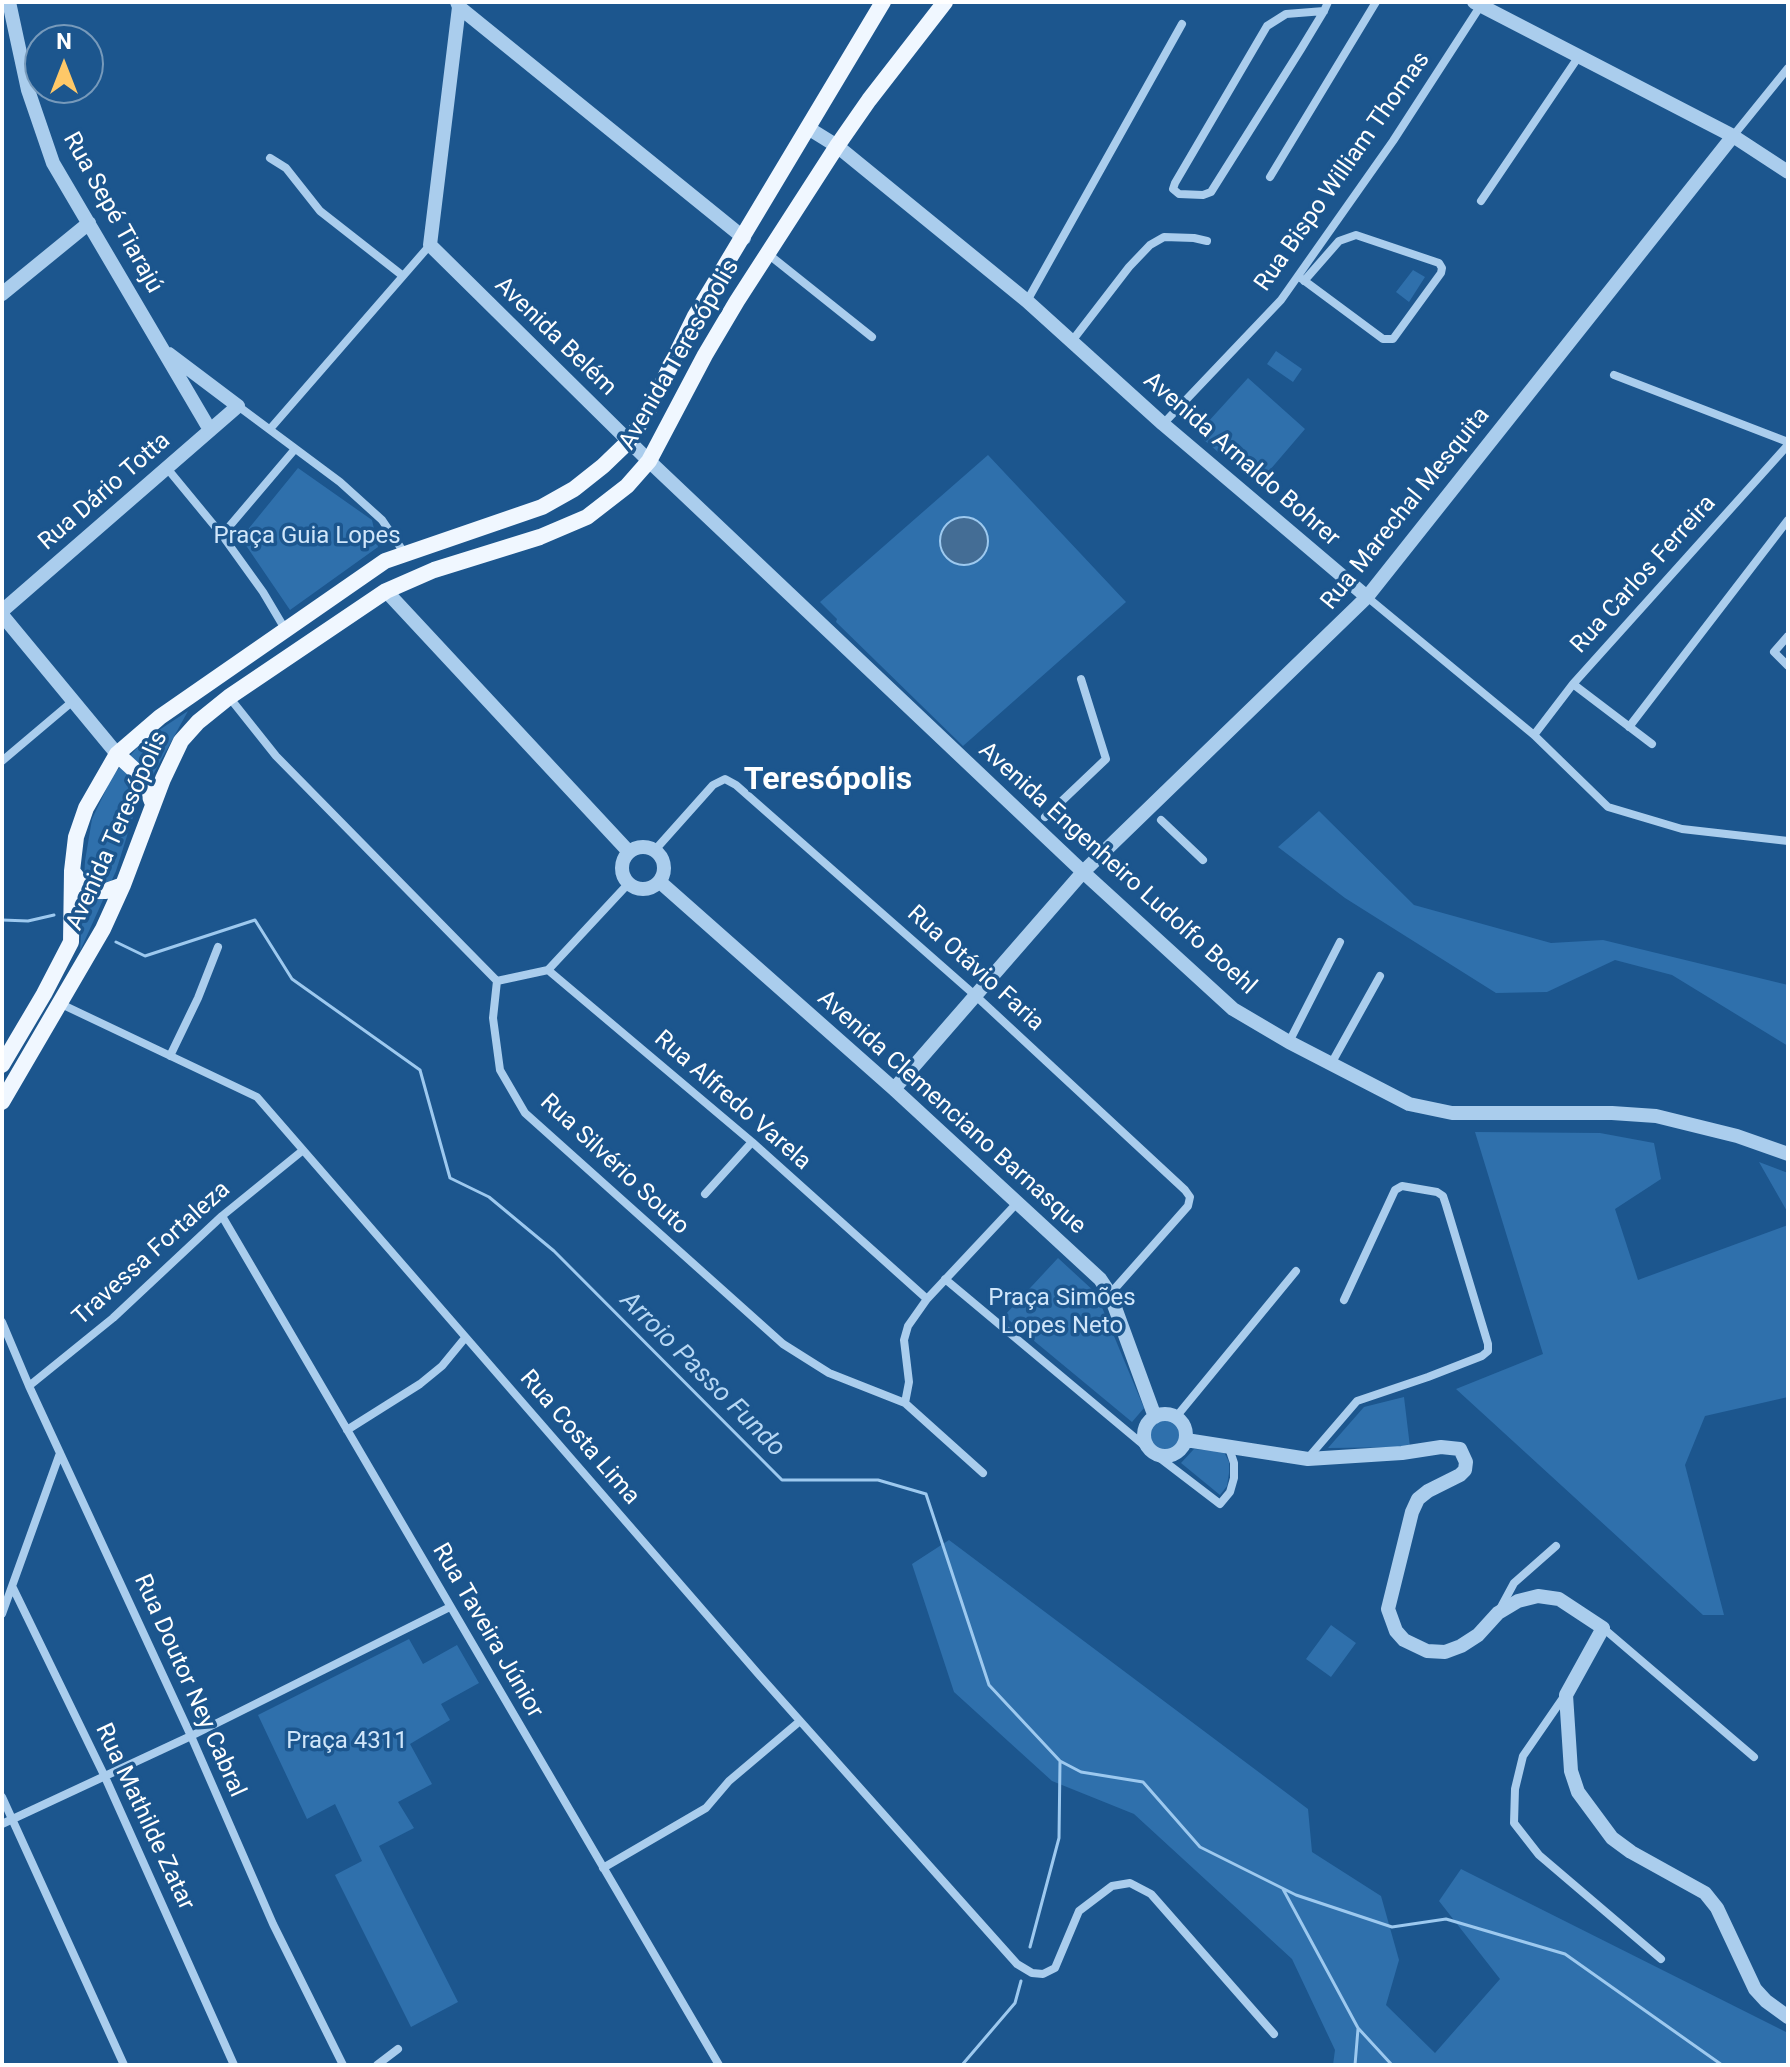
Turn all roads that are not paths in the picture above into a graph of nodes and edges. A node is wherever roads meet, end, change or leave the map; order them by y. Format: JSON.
{"nodes":[{"id":1,"x":9,"y":2,"type":"edge"},
{"id":2,"x":882,"y":2,"type":"edge"},
{"id":3,"x":945,"y":2,"type":"edge"},
{"id":4,"x":1328,"y":2,"type":"edge"},
{"id":5,"x":1376,"y":2,"type":"edge"},
{"id":6,"x":458,"y":4,"type":"edge"},
{"id":7,"x":1478,"y":4,"type":"edge"},
{"id":8,"x":1324,"y":11,"type":"junction"},
{"id":9,"x":1182,"y":24,"type":"dead end"},
{"id":10,"x":1579,"y":56,"type":"junction"},
{"id":11,"x":1788,"y":68,"type":"edge"},
{"id":12,"x":808,"y":128,"type":"junction"},
{"id":13,"x":1733,"y":136,"type":"junction"},
{"id":14,"x":837,"y":146,"type":"junction"},
{"id":15,"x":270,"y":158,"type":"dead end"},
{"id":16,"x":1788,"y":172,"type":"edge"},
{"id":17,"x":1270,"y":177,"type":"dead end"},
{"id":18,"x":1481,"y":201,"type":"dead end"},
{"id":19,"x":89,"y":223,"type":"junction"},
{"id":20,"x":744,"y":238,"type":"junction"},
{"id":21,"x":1207,"y":241,"type":"dead end"},
{"id":22,"x":430,"y":245,"type":"junction"},
{"id":23,"x":768,"y":254,"type":"junction"},
{"id":24,"x":403,"y":276,"type":"junction"},
{"id":25,"x":1301,"y":278,"type":"junction"},
{"id":26,"x":2,"y":294,"type":"edge"},
{"id":27,"x":1027,"y":301,"type":"junction"},
{"id":28,"x":872,"y":337,"type":"dead end"},
{"id":29,"x":1072,"y":341,"type":"junction"},
{"id":30,"x":163,"y":349,"type":"junction"},
{"id":31,"x":1614,"y":375,"type":"dead end"},
{"id":32,"x":238,"y":406,"type":"junction"},
{"id":33,"x":1163,"y":424,"type":"junction"},
{"id":34,"x":270,"y":429,"type":"junction"},
{"id":35,"x":210,"y":430,"type":"junction"},
{"id":36,"x":629,"y":441,"type":"junction"},
{"id":37,"x":1788,"y":443,"type":"edge"},
{"id":38,"x":295,"y":449,"type":"junction"},
{"id":39,"x":649,"y":461,"type":"junction"},
{"id":40,"x":166,"y":467,"type":"junction"},
{"id":41,"x":1788,"y":520,"type":"edge"},
{"id":42,"x":222,"y":535,"type":"junction"},
{"id":43,"x":405,"y":554,"type":"junction"},
{"id":44,"x":386,"y":591,"type":"junction"},
{"id":45,"x":1367,"y":597,"type":"junction"},
{"id":46,"x":2,"y":613,"type":"edge"},
{"id":47,"x":285,"y":629,"type":"junction"},
{"id":48,"x":1788,"y":636,"type":"edge"},
{"id":49,"x":1788,"y":666,"type":"edge"},
{"id":50,"x":1081,"y":679,"type":"dead end"},
{"id":51,"x":1573,"y":684,"type":"junction"},
{"id":52,"x":229,"y":697,"type":"junction"},
{"id":53,"x":73,"y":701,"type":"junction"},
{"id":54,"x":1629,"y":727,"type":"junction"},
{"id":55,"x":1534,"y":735,"type":"junction"},
{"id":56,"x":1652,"y":744,"type":"dead end"},
{"id":57,"x":117,"y":754,"type":"junction"},
{"id":58,"x":2,"y":761,"type":"edge"},
{"id":59,"x":153,"y":804,"type":"junction"},
{"id":60,"x":1045,"y":817,"type":"dead end"},
{"id":61,"x":1161,"y":820,"type":"dead end"},
{"id":62,"x":1788,"y":841,"type":"edge"},
{"id":63,"x":655,"y":850,"type":"junction"},
{"id":64,"x":629,"y":852,"type":"junction"},
{"id":65,"x":1203,"y":860,"type":"dead end"},
{"id":66,"x":72,"y":871,"type":"junction"},
{"id":67,"x":1083,"y":872,"type":"junction"},
{"id":68,"x":660,"y":882,"type":"junction"},
{"id":69,"x":628,"y":884,"type":"junction"},
{"id":70,"x":123,"y":885,"type":"junction"},
{"id":71,"x":1340,"y":942,"type":"dead end"},
{"id":72,"x":218,"y":947,"type":"dead end"},
{"id":73,"x":548,"y":970,"type":"junction"},
{"id":74,"x":1380,"y":976,"type":"dead end"},
{"id":75,"x":497,"y":981,"type":"junction"},
{"id":76,"x":977,"y":997,"type":"junction"},
{"id":77,"x":61,"y":1004,"type":"junction"},
{"id":78,"x":1289,"y":1042,"type":"junction"},
{"id":79,"x":170,"y":1056,"type":"junction"},
{"id":80,"x":1331,"y":1064,"type":"junction"},
{"id":81,"x":2,"y":1065,"type":"edge"},
{"id":82,"x":894,"y":1089,"type":"junction"},
{"id":83,"x":2,"y":1102,"type":"edge"},
{"id":84,"x":752,"y":1142,"type":"junction"},
{"id":85,"x":302,"y":1151,"type":"junction"},
{"id":86,"x":1788,"y":1154,"type":"edge"},
{"id":87,"x":705,"y":1194,"type":"dead end"},
{"id":88,"x":1017,"y":1203,"type":"junction"},
{"id":89,"x":222,"y":1216,"type":"junction"},
{"id":90,"x":1296,"y":1271,"type":"dead end"},
{"id":91,"x":945,"y":1279,"type":"junction"},
{"id":92,"x":1110,"y":1294,"type":"junction"},
{"id":93,"x":927,"y":1299,"type":"junction"},
{"id":94,"x":1344,"y":1300,"type":"dead end"},
{"id":95,"x":2,"y":1322,"type":"edge"},
{"id":96,"x":465,"y":1338,"type":"junction"},
{"id":97,"x":29,"y":1386,"type":"junction"},
{"id":98,"x":905,"y":1403,"type":"junction"},
{"id":99,"x":1155,"y":1417,"type":"junction"},
{"id":100,"x":1176,"y":1417,"type":"junction"},
{"id":101,"x":347,"y":1430,"type":"junction"},
{"id":102,"x":1186,"y":1440,"type":"junction"},
{"id":103,"x":1228,"y":1445,"type":"junction"},
{"id":104,"x":1152,"y":1452,"type":"junction"},
{"id":105,"x":60,"y":1453,"type":"junction"},
{"id":106,"x":1308,"y":1459,"type":"junction"},
{"id":107,"x":983,"y":1473,"type":"dead end"},
{"id":108,"x":1556,"y":1546,"type":"dead end"},
{"id":109,"x":13,"y":1588,"type":"junction"},
{"id":110,"x":450,"y":1607,"type":"junction"},
{"id":111,"x":1498,"y":1613,"type":"junction"},
{"id":112,"x":2,"y":1614,"type":"edge"},
{"id":113,"x":1603,"y":1628,"type":"junction"},
{"id":114,"x":1566,"y":1695,"type":"junction"},
{"id":115,"x":800,"y":1721,"type":"junction"},
{"id":116,"x":191,"y":1736,"type":"junction"},
{"id":117,"x":1754,"y":1757,"type":"dead end"},
{"id":118,"x":105,"y":1777,"type":"junction"},
{"id":119,"x":2,"y":1797,"type":"edge"},
{"id":120,"x":11,"y":1820,"type":"junction"},
{"id":121,"x":2,"y":1824,"type":"edge"},
{"id":122,"x":603,"y":1868,"type":"junction"},
{"id":123,"x":1661,"y":1959,"type":"dead end"},
{"id":124,"x":1788,"y":2017,"type":"edge"},
{"id":125,"x":1274,"y":2034,"type":"dead end"},
{"id":126,"x":398,"y":2049,"type":"dead end"},
{"id":127,"x":124,"y":2065,"type":"edge"},
{"id":128,"x":234,"y":2065,"type":"edge"},
{"id":129,"x":343,"y":2065,"type":"edge"},
{"id":130,"x":377,"y":2065,"type":"edge"},
{"id":131,"x":719,"y":2065,"type":"edge"}],
"edges":[{"from":1,"to":19,"type":"street","name":"Rua Sepé Tiarajú"},
{"from":2,"to":12,"type":"main road","name":"Avenida Teresópolis"},
{"from":3,"to":14,"type":"main road","name":"Avenida Teresópolis"},
{"from":4,"to":8,"type":"street"},
{"from":5,"to":17,"type":"street"},
{"from":6,"to":20,"type":"street"},
{"from":6,"to":22,"type":"street"},
{"from":7,"to":10,"type":"street"},
{"from":7,"to":25,"type":"street","name":"Rua Bispo William Thomas"},
{"from":8,"to":8,"type":"street"},
{"from":9,"to":27,"type":"street"},
{"from":10,"to":13,"type":"street"},
{"from":10,"to":18,"type":"street"},
{"from":11,"to":13,"type":"street","name":"Rua Marechal Mesquita"},
{"from":12,"to":14,"type":"street","name":"Avenida Arnaldo Bohrer"},
{"from":12,"to":20,"type":"main road","name":"Avenida Teresópolis"},
{"from":13,"to":16,"type":"street"},
{"from":13,"to":45,"type":"street","name":"Rua Marechal Mesquita"},
{"from":14,"to":23,"type":"main road","name":"Avenida Teresópolis"},
{"from":14,"to":27,"type":"street","name":"Avenida Arnaldo Bohrer"},
{"from":15,"to":24,"type":"street"},
{"from":19,"to":26,"type":"street"},
{"from":19,"to":30,"type":"street","name":"Rua Sepé Tiarajú"},
{"from":20,"to":36,"type":"main road","name":"Avenida Teresópolis"},
{"from":21,"to":29,"type":"street"},
{"from":22,"to":24,"type":"street"},
{"from":22,"to":36,"type":"street","name":"Avenida Belém"},
{"from":23,"to":28,"type":"street"},
{"from":23,"to":39,"type":"main road","name":"Avenida Teresópolis"},
{"from":24,"to":34,"type":"street"},
{"from":25,"to":25,"type":"street"},
{"from":25,"to":33,"type":"street","name":"Rua Bispo William Thomas"},
{"from":27,"to":29,"type":"street","name":"Avenida Arnaldo Bohrer"},
{"from":29,"to":33,"type":"street","name":"Avenida Arnaldo Bohrer"},
{"from":30,"to":32,"type":"street","name":"Rua Sepé Tiarajú"},
{"from":30,"to":35,"type":"street","name":"Rua Sepé Tiarajú"},
{"from":31,"to":37,"type":"street"},
{"from":32,"to":34,"type":"street","name":"Rua Sepé Tiarajú"},
{"from":32,"to":35,"type":"street","name":"Rua Dário Totta"},
{"from":33,"to":45,"type":"street","name":"Avenida Arnaldo Bohrer"},
{"from":34,"to":38,"type":"street","name":"Rua Sepé Tiarajú"},
{"from":35,"to":40,"type":"street","name":"Rua Dário Totta"},
{"from":36,"to":39,"type":"street","name":"Avenida Belém"},
{"from":36,"to":43,"type":"main road","name":"Avenida Teresópolis"},
{"from":37,"to":51,"type":"street","name":"Rua Carlos Ferreira"},
{"from":38,"to":42,"type":"street"},
{"from":38,"to":43,"type":"street"},
{"from":39,"to":44,"type":"main road","name":"Avenida Teresópolis"},
{"from":39,"to":67,"type":"street","name":"Avenida Engenheiro Ludolfo Boehl"},
{"from":40,"to":42,"type":"street"},
{"from":40,"to":46,"type":"street","name":"Rua Dário Totta"},
{"from":41,"to":54,"type":"street"},
{"from":42,"to":47,"type":"street"},
{"from":43,"to":47,"type":"main road","name":"Avenida Teresópolis"},
{"from":44,"to":52,"type":"main road","name":"Avenida Teresópolis"},
{"from":44,"to":64,"type":"street"},
{"from":45,"to":55,"type":"street","name":"Avenida Arnaldo Bohrer"},
{"from":45,"to":67,"type":"street","name":"Rua Marechal Mesquita"},
{"from":46,"to":53,"type":"street"},
{"from":47,"to":57,"type":"main road","name":"Avenida Teresópolis"},
{"from":48,"to":49,"type":"street"},
{"from":50,"to":60,"type":"street"},
{"from":51,"to":54,"type":"street"},
{"from":51,"to":55,"type":"street","name":"Rua Carlos Ferreira"},
{"from":52,"to":59,"type":"main road","name":"Avenida Teresópolis"},
{"from":52,"to":75,"type":"street"},
{"from":53,"to":57,"type":"street"},
{"from":53,"to":58,"type":"street"},
{"from":54,"to":56,"type":"street"},
{"from":55,"to":62,"type":"street","name":"Avenida Arnaldo Bohrer"},
{"from":57,"to":59,"type":"main road"},
{"from":57,"to":66,"type":"main road","name":"Avenida Teresópolis"},
{"from":59,"to":70,"type":"main road","name":"Avenida Teresópolis"},
{"from":61,"to":65,"type":"street"},
{"from":63,"to":64,"type":"street"},
{"from":63,"to":68,"type":"street"},
{"from":63,"to":76,"type":"street","name":"Rua Otávio Faria"},
{"from":64,"to":69,"type":"street"},
{"from":66,"to":70,"type":"main road"},
{"from":66,"to":81,"type":"main road","name":"Avenida Teresópolis"},
{"from":67,"to":76,"type":"street","name":"Rua Marechal Mesquita"},
{"from":67,"to":78,"type":"street","name":"Avenida Engenheiro Ludolfo Boehl"},
{"from":68,"to":69,"type":"street"},
{"from":68,"to":82,"type":"street","name":"Avenida Clemenciano Barnasque"},
{"from":69,"to":73,"type":"street"},
{"from":70,"to":77,"type":"main road","name":"Avenida Teresópolis"},
{"from":71,"to":78,"type":"street"},
{"from":72,"to":79,"type":"street"},
{"from":73,"to":75,"type":"street"},
{"from":73,"to":84,"type":"street","name":"Rua Alfredo Varela"},
{"from":74,"to":80,"type":"street"},
{"from":75,"to":98,"type":"street","name":"Rua Silvério Souto"},
{"from":76,"to":82,"type":"street","name":"Rua Marechal Mesquita"},
{"from":76,"to":92,"type":"street","name":"Rua Otávio Faria"},
{"from":77,"to":79,"type":"street","name":"Rua Costa Lima"},
{"from":77,"to":83,"type":"main road","name":"Avenida Teresópolis"},
{"from":78,"to":80,"type":"street","name":"Avenida Engenheiro Ludolfo Boehl"},
{"from":79,"to":85,"type":"street","name":"Rua Costa Lima"},
{"from":80,"to":86,"type":"street","name":"Avenida Engenheiro Ludolfo Boehl"},
{"from":82,"to":88,"type":"street","name":"Avenida Clemenciano Barnasque"},
{"from":84,"to":87,"type":"street"},
{"from":84,"to":93,"type":"street","name":"Rua Alfredo Varela"},
{"from":85,"to":89,"type":"street","name":"Travessa Fortaleza"},
{"from":85,"to":96,"type":"street","name":"Rua Costa Lima"},
{"from":88,"to":91,"type":"street"},
{"from":88,"to":92,"type":"street","name":"Avenida Clemenciano Barnasque"},
{"from":89,"to":97,"type":"street","name":"Travessa Fortaleza"},
{"from":89,"to":101,"type":"street","name":"Rua Taveira Júnior"},
{"from":90,"to":100,"type":"street"},
{"from":91,"to":93,"type":"street"},
{"from":91,"to":104,"type":"street"},
{"from":92,"to":99,"type":"street","name":"Avenida Clemenciano Barnasque"},
{"from":93,"to":98,"type":"street"},
{"from":94,"to":106,"type":"street"},
{"from":95,"to":97,"type":"street","name":"Rua Doutor Ney Cabral"},
{"from":96,"to":101,"type":"street"},
{"from":96,"to":115,"type":"street","name":"Rua Costa Lima"},
{"from":97,"to":105,"type":"street","name":"Rua Doutor Ney Cabral"},
{"from":98,"to":107,"type":"street","name":"Rua Silvério Souto"},
{"from":99,"to":100,"type":"street"},
{"from":99,"to":104,"type":"street"},
{"from":100,"to":102,"type":"street"},
{"from":101,"to":110,"type":"street","name":"Rua Taveira Júnior"},
{"from":102,"to":103,"type":"street"},
{"from":102,"to":104,"type":"street"},
{"from":103,"to":104,"type":"street"},
{"from":103,"to":106,"type":"street"},
{"from":105,"to":109,"type":"street"},
{"from":105,"to":116,"type":"street","name":"Rua Doutor Ney Cabral"},
{"from":106,"to":111,"type":"street"},
{"from":108,"to":111,"type":"street"},
{"from":109,"to":112,"type":"street"},
{"from":109,"to":118,"type":"street","name":"Rua Mathilde Zatar"},
{"from":110,"to":116,"type":"street"},
{"from":110,"to":122,"type":"street","name":"Rua Taveira Júnior"},
{"from":111,"to":113,"type":"street"},
{"from":113,"to":114,"type":"street"},
{"from":113,"to":117,"type":"street"},
{"from":114,"to":123,"type":"street"},
{"from":114,"to":124,"type":"street"},
{"from":115,"to":122,"type":"street"},
{"from":115,"to":125,"type":"street","name":"Rua Costa Lima"},
{"from":116,"to":118,"type":"street"},
{"from":116,"to":129,"type":"street","name":"Rua Doutor Ney Cabral"},
{"from":118,"to":120,"type":"street"},
{"from":118,"to":128,"type":"street","name":"Rua Mathilde Zatar"},
{"from":119,"to":120,"type":"street"},
{"from":120,"to":121,"type":"street"},
{"from":120,"to":127,"type":"street"},
{"from":122,"to":131,"type":"street","name":"Rua Taveira Júnior"},
{"from":126,"to":130,"type":"street"}]}
